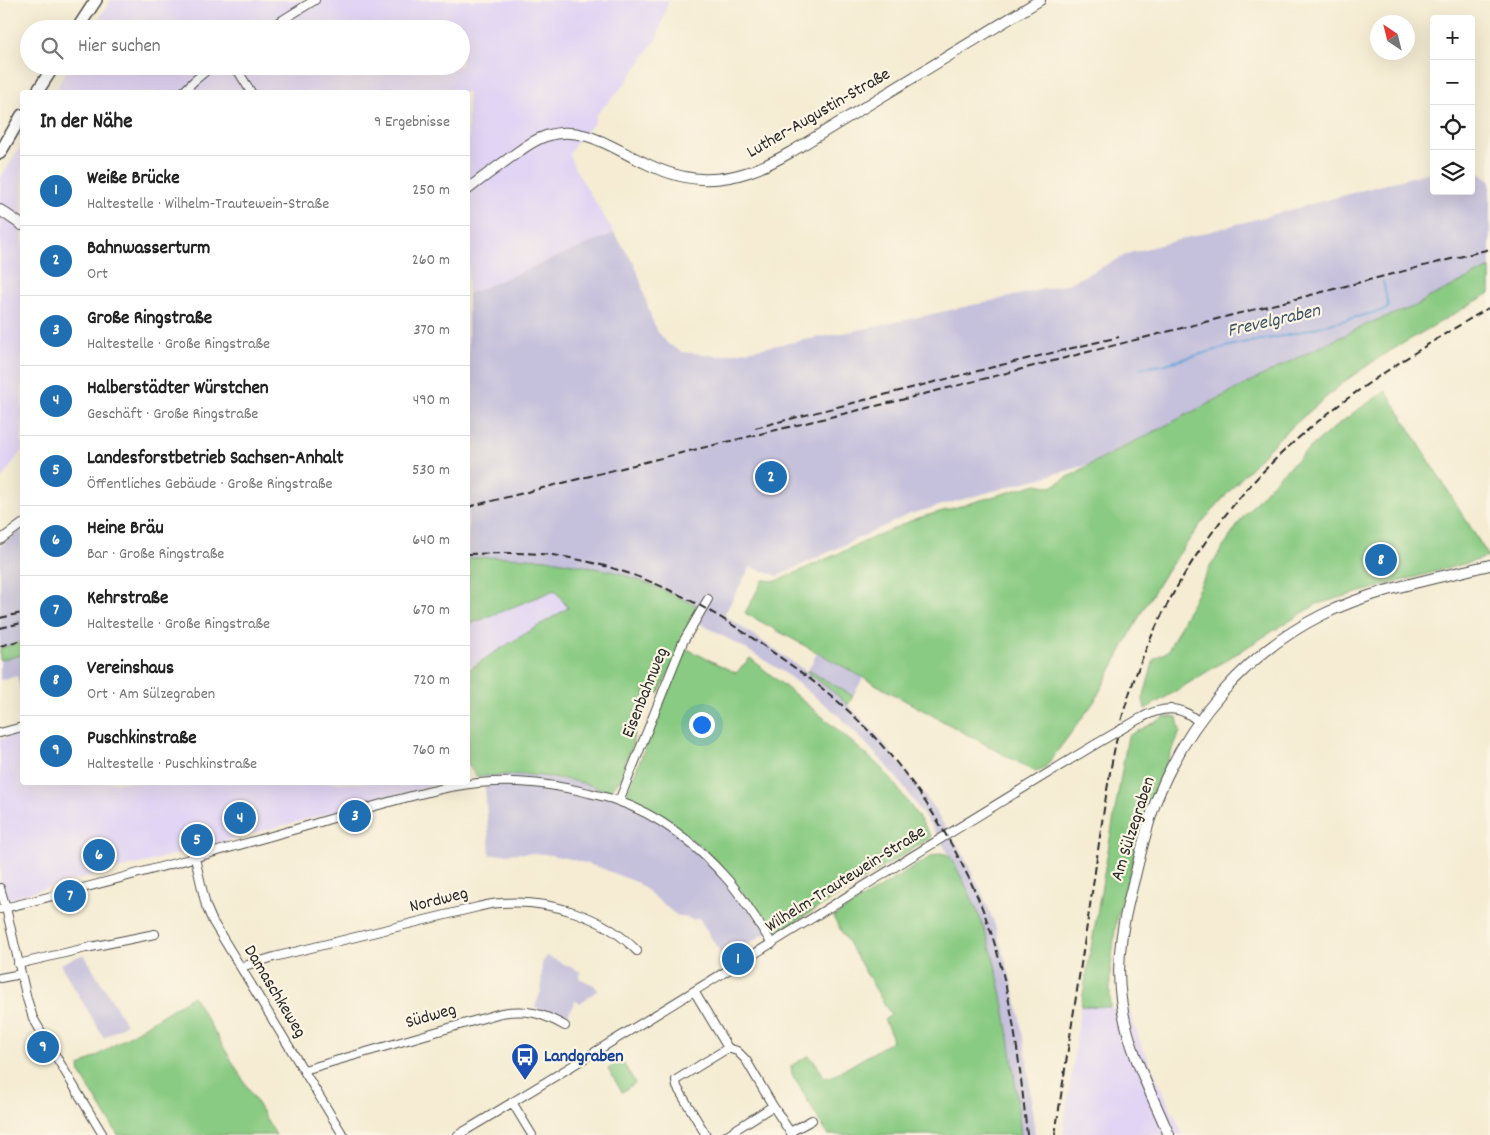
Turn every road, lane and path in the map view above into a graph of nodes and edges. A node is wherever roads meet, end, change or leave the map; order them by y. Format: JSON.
{"nodes":[{"id":1,"x":96,"y":0,"type":"edge"},
{"id":2,"x":315,"y":0,"type":"edge"},
{"id":3,"x":1040,"y":0,"type":"edge"},
{"id":4,"x":84,"y":20,"type":"edge"},
{"id":5,"x":283,"y":20,"type":"edge"},
{"id":6,"x":48,"y":75,"type":"edge"},
{"id":7,"x":201,"y":75,"type":"edge"},
{"id":8,"x":241,"y":75,"type":"edge"},
{"id":9,"x":38,"y":90,"type":"edge"},
{"id":10,"x":185,"y":90,"type":"edge"},
{"id":11,"x":250,"y":90,"type":"edge"},
{"id":12,"x":20,"y":118,"type":"edge"},
{"id":13,"x":0,"y":152,"type":"edge"},
{"id":14,"x":470,"y":188,"type":"edge"},
{"id":15,"x":0,"y":210,"type":"edge"},
{"id":16,"x":20,"y":224,"type":"edge"},
{"id":17,"x":20,"y":525,"type":"edge"},
{"id":18,"x":0,"y":540,"type":"edge"},
{"id":19,"x":1490,"y":564,"type":"edge"},
{"id":20,"x":708,"y":599,"type":"dead end"},
{"id":21,"x":1200,"y":722,"type":"junction"},
{"id":22,"x":20,"y":728,"type":"edge"},
{"id":23,"x":0,"y":733,"type":"edge"},
{"id":24,"x":470,"y":784,"type":"edge"},
{"id":25,"x":465,"y":785,"type":"edge"},
{"id":26,"x":619,"y":801,"type":"junction"},
{"id":27,"x":195,"y":858,"type":"junction"},
{"id":28,"x":0,"y":888,"type":"edge"},
{"id":29,"x":3,"y":909,"type":"edge"},
{"id":30,"x":155,"y":934,"type":"dead end"},
{"id":31,"x":772,"y":944,"type":"junction"},
{"id":32,"x":638,"y":951,"type":"dead end"},
{"id":33,"x":18,"y":964,"type":"junction"},
{"id":34,"x":241,"y":967,"type":"junction"},
{"id":35,"x":20,"y":974,"type":"junction"},
{"id":36,"x":0,"y":978,"type":"edge"},
{"id":37,"x":694,"y":991,"type":"junction"},
{"id":38,"x":565,"y":1026,"type":"dead end"},
{"id":39,"x":728,"y":1048,"type":"junction"},
{"id":40,"x":304,"y":1070,"type":"junction"},
{"id":41,"x":512,"y":1102,"type":"junction"},
{"id":42,"x":773,"y":1106,"type":"junction"},
{"id":43,"x":812,"y":1120,"type":"dead end"},
{"id":44,"x":791,"y":1134,"type":"edge"},
{"id":45,"x":103,"y":1135,"type":"edge"},
{"id":46,"x":343,"y":1135,"type":"edge"},
{"id":47,"x":458,"y":1135,"type":"edge"},
{"id":48,"x":532,"y":1135,"type":"edge"},
{"id":49,"x":706,"y":1135,"type":"edge"},
{"id":50,"x":727,"y":1135,"type":"edge"},
{"id":51,"x":1169,"y":1135,"type":"edge"}],
"edges":[{"from":1,"to":4,"type":"main road"},
{"from":2,"to":5,"type":"street"},
{"from":3,"to":14,"type":"street","name":"Luther-Augustin-Straße"},
{"from":6,"to":9,"type":"main road"},
{"from":7,"to":10,"type":"street"},
{"from":8,"to":11,"type":"street"},
{"from":12,"to":13,"type":"main road"},
{"from":15,"to":16,"type":"street"},
{"from":17,"to":18,"type":"street"},
{"from":19,"to":21,"type":"street","name":"Am Sülzegraben"},
{"from":20,"to":26,"type":"street","name":"Eisenbahnweg"},
{"from":21,"to":31,"type":"street","name":"Wilhelm-Trautewein-Straße","bridge":true},
{"from":21,"to":51,"type":"street","name":"Am Sülzegraben"},
{"from":22,"to":23,"type":"street"},
{"from":24,"to":26,"type":"street"},
{"from":25,"to":27,"type":"street"},
{"from":26,"to":31,"type":"street"},
{"from":27,"to":29,"type":"street"},
{"from":27,"to":34,"type":"street","name":"Damaschkeweg"},
{"from":28,"to":29,"type":"street"},
{"from":29,"to":33,"type":"street"},
{"from":30,"to":33,"type":"street"},
{"from":31,"to":37,"type":"street","name":"Wilhelm-Trautewein-Straße"},
{"from":32,"to":34,"type":"street","name":"Nordweg"},
{"from":33,"to":35,"type":"street"},
{"from":34,"to":40,"type":"street","name":"Damaschkeweg"},
{"from":35,"to":36,"type":"street"},
{"from":35,"to":45,"type":"street"},
{"from":37,"to":39,"type":"street"},
{"from":37,"to":41,"type":"street","name":"Wilhelm-Trautewein-Straße"},
{"from":38,"to":40,"type":"street","name":"Südweg"},
{"from":39,"to":42,"type":"street"},
{"from":39,"to":49,"type":"street"},
{"from":40,"to":46,"type":"street","name":"Damaschkeweg"},
{"from":41,"to":47,"type":"street","name":"Wilhelm-Trautewein-Straße"},
{"from":41,"to":48,"type":"street"},
{"from":42,"to":44,"type":"street"},
{"from":42,"to":50,"type":"street"},
{"from":43,"to":44,"type":"street"}]}
